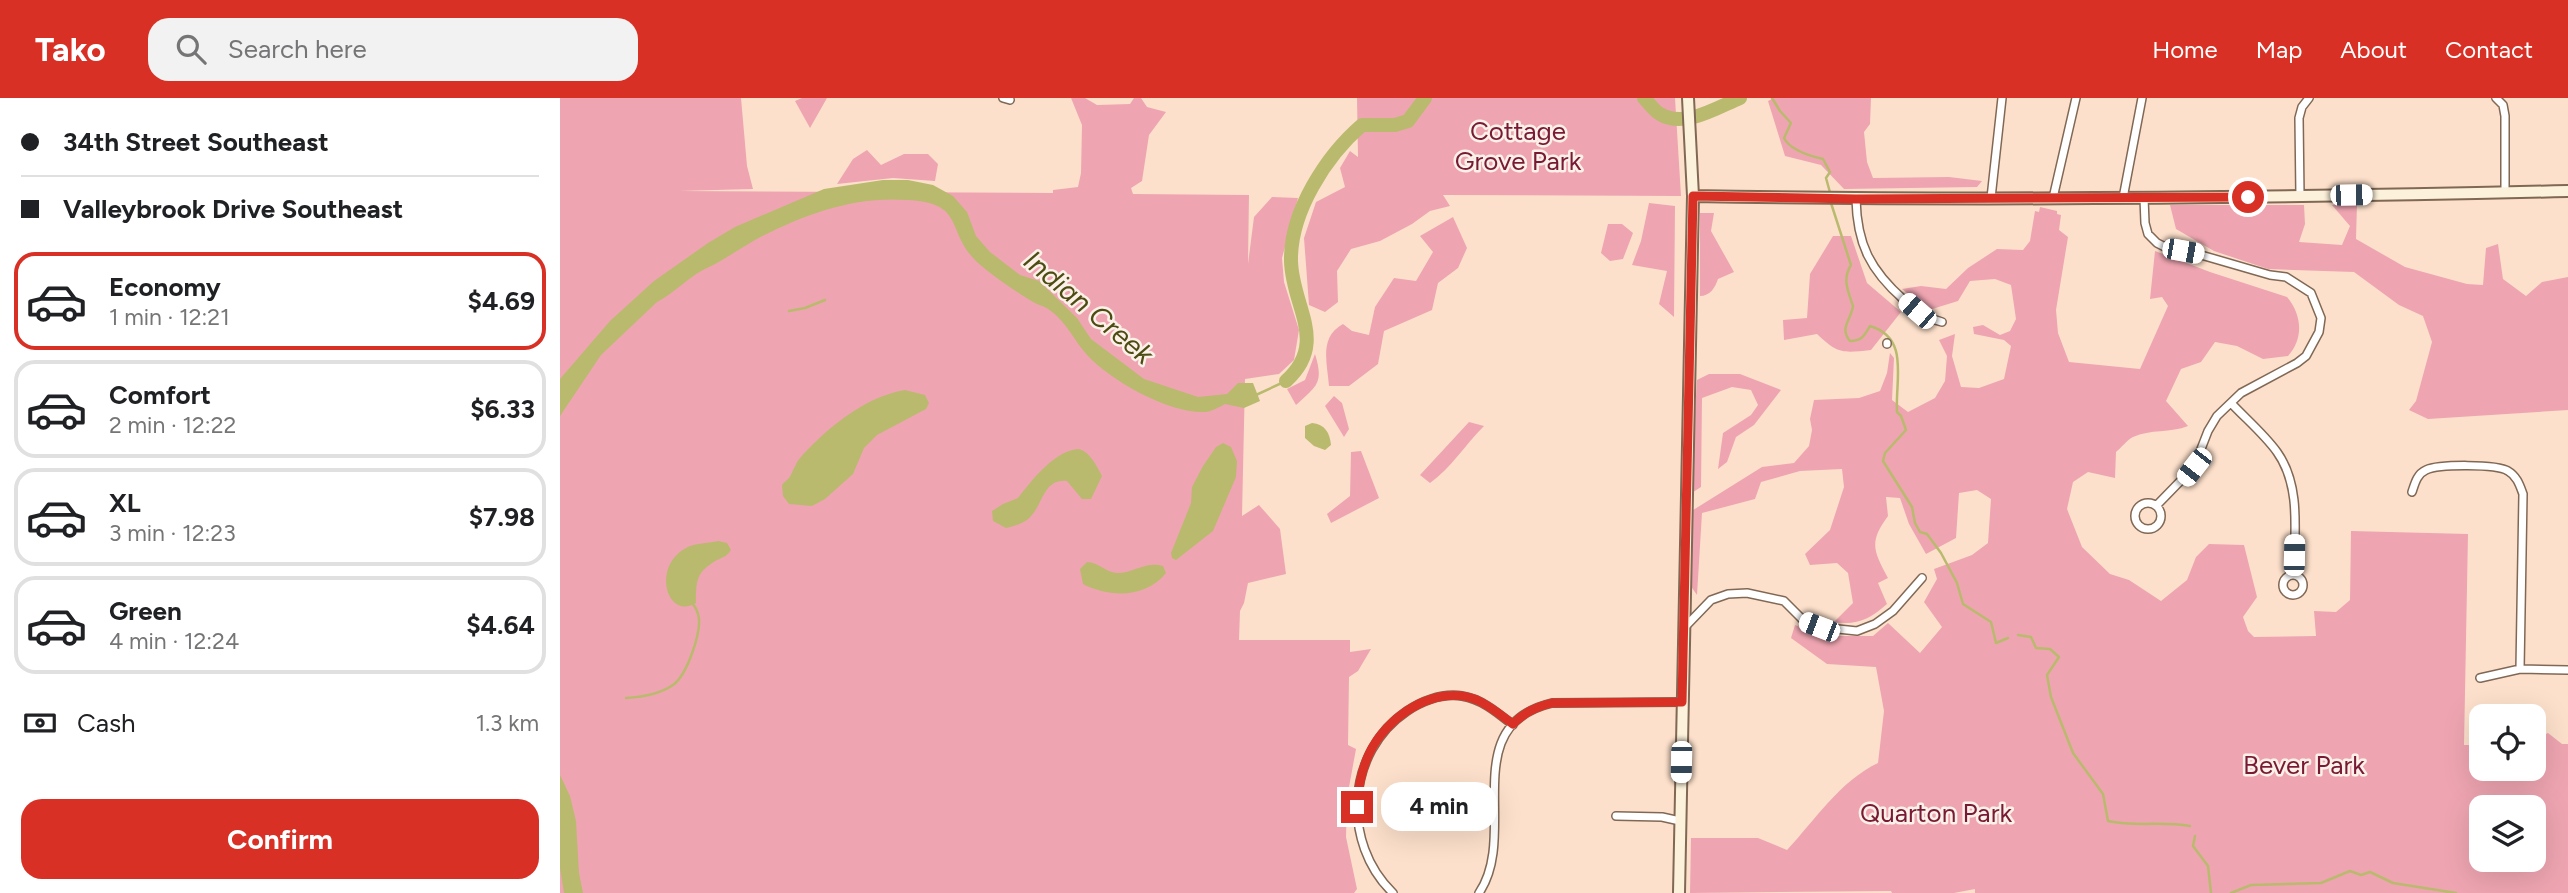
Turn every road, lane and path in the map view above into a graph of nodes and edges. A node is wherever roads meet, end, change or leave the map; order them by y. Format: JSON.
{"nodes":[{"id":1,"x":1688,"y":98,"type":"edge"},
{"id":2,"x":2002,"y":98,"type":"edge"},
{"id":3,"x":2076,"y":98,"type":"edge"},
{"id":4,"x":2142,"y":98,"type":"edge"},
{"id":5,"x":2309,"y":98,"type":"edge"},
{"id":6,"x":2496,"y":98,"type":"edge"},
{"id":7,"x":2568,"y":191,"type":"edge"},
{"id":8,"x":2505,"y":193,"type":"junction"},
{"id":9,"x":1693,"y":196,"type":"junction"},
{"id":10,"x":2300,"y":196,"type":"junction"},
{"id":11,"x":1991,"y":198,"type":"junction"},
{"id":12,"x":2053,"y":198,"type":"junction"},
{"id":13,"x":2123,"y":198,"type":"junction"},
{"id":14,"x":2144,"y":198,"type":"junction"},
{"id":15,"x":1856,"y":199,"type":"junction"},
{"id":16,"x":1942,"y":322,"type":"dead end"},
{"id":17,"x":2231,"y":403,"type":"junction"},
{"id":18,"x":2412,"y":492,"type":"dead end"},
{"id":19,"x":2156,"y":506,"type":"dead end"},
{"id":20,"x":2294,"y":575,"type":"dead end"},
{"id":21,"x":1922,"y":578,"type":"dead end"},
{"id":22,"x":1683,"y":629,"type":"junction"},
{"id":23,"x":2520,"y":669,"type":"junction"},
{"id":24,"x":2568,"y":670,"type":"edge"},
{"id":25,"x":2480,"y":678,"type":"dead end"},
{"id":26,"x":1682,"y":702,"type":"junction"},
{"id":27,"x":1513,"y":724,"type":"junction"},
{"id":28,"x":1616,"y":816,"type":"dead end"},
{"id":29,"x":1680,"y":821,"type":"junction"},
{"id":30,"x":1393,"y":893,"type":"edge"},
{"id":31,"x":1479,"y":893,"type":"edge"},
{"id":32,"x":1679,"y":893,"type":"edge"}],
"edges":[{"from":1,"to":9,"type":"street"},
{"from":2,"to":11,"type":"street"},
{"from":3,"to":12,"type":"street"},
{"from":4,"to":13,"type":"street"},
{"from":5,"to":10,"type":"street"},
{"from":6,"to":8,"type":"street"},
{"from":7,"to":8,"type":"street"},
{"from":8,"to":10,"type":"street"},
{"from":9,"to":15,"type":"street"},
{"from":9,"to":22,"type":"street"},
{"from":10,"to":14,"type":"street"},
{"from":11,"to":12,"type":"street"},
{"from":11,"to":15,"type":"street"},
{"from":12,"to":13,"type":"street"},
{"from":13,"to":14,"type":"street"},
{"from":14,"to":17,"type":"street"},
{"from":15,"to":16,"type":"street"},
{"from":17,"to":19,"type":"street"},
{"from":17,"to":20,"type":"street"},
{"from":18,"to":23,"type":"street"},
{"from":21,"to":22,"type":"street"},
{"from":22,"to":26,"type":"street"},
{"from":23,"to":24,"type":"street"},
{"from":23,"to":25,"type":"street"},
{"from":26,"to":27,"type":"street"},
{"from":26,"to":29,"type":"street"},
{"from":27,"to":30,"type":"street"},
{"from":27,"to":31,"type":"street"},
{"from":28,"to":29,"type":"street"},
{"from":29,"to":32,"type":"street"}]}
